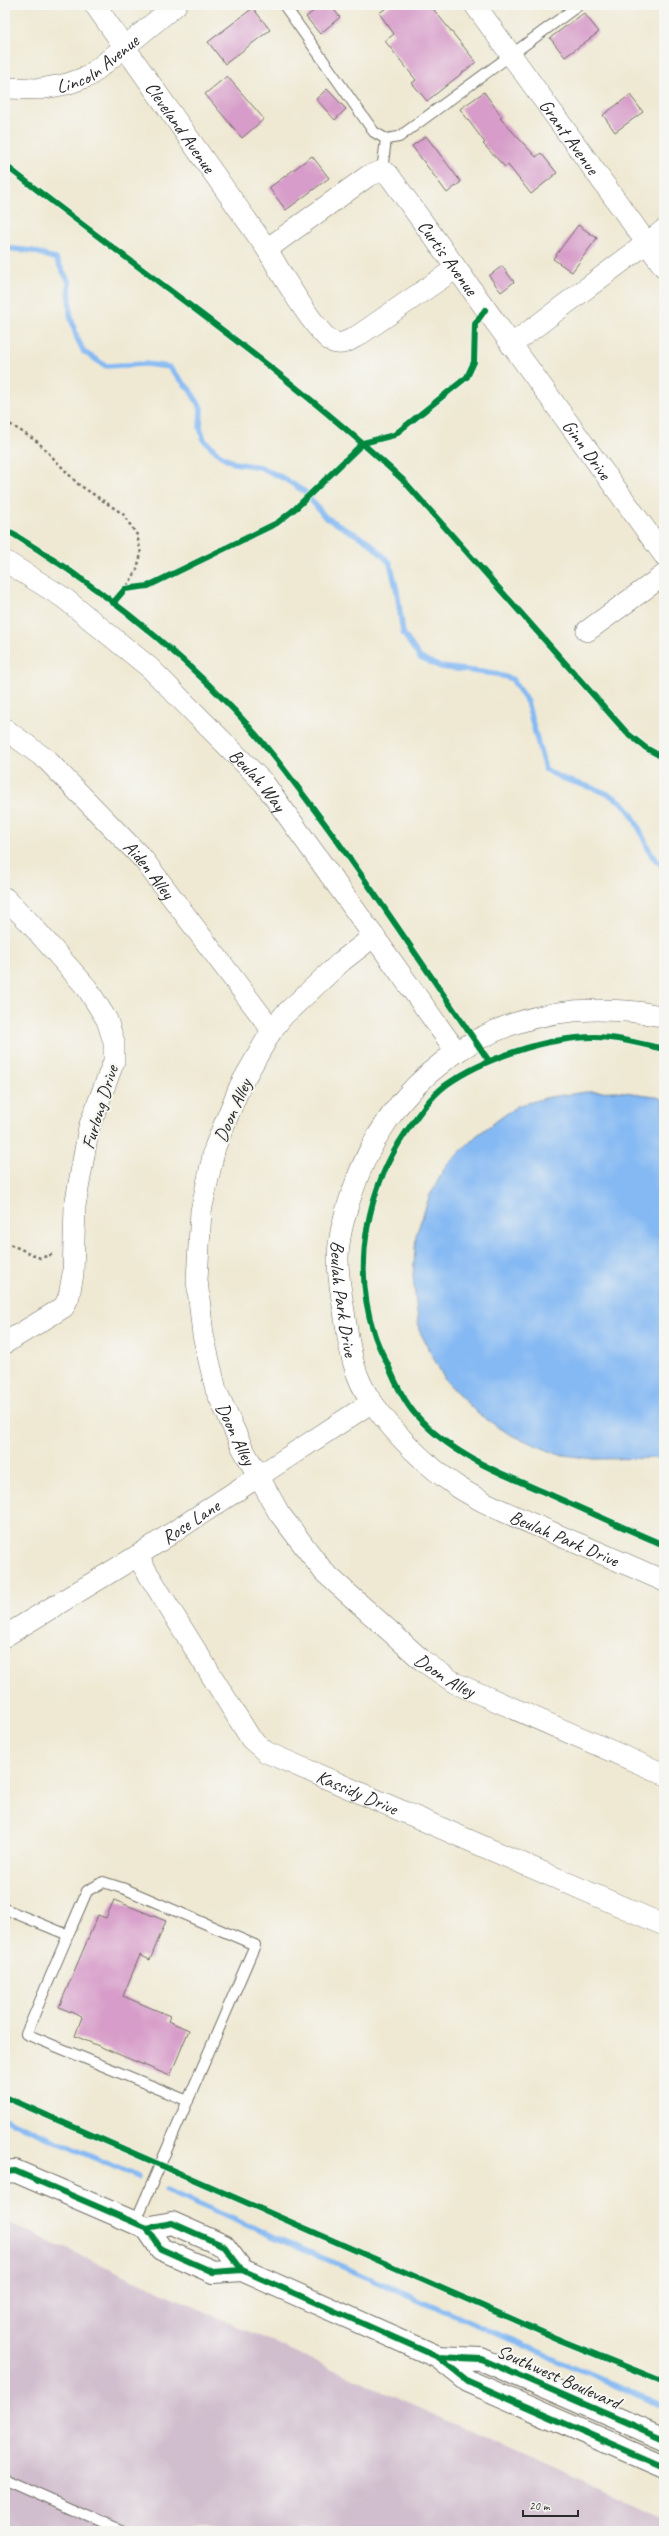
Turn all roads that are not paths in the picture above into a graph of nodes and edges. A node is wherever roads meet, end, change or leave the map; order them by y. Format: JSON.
{"nodes":[{"id":1,"x":96,"y":5,"type":"edge"},
{"id":2,"x":176,"y":5,"type":"edge"},
{"id":3,"x":284,"y":5,"type":"edge"},
{"id":4,"x":475,"y":5,"type":"edge"},
{"id":5,"x":579,"y":5,"type":"edge"},
{"id":6,"x":125,"y":47,"type":"junction"},
{"id":7,"x":510,"y":54,"type":"junction"},
{"id":8,"x":5,"y":88,"type":"edge"},
{"id":9,"x":386,"y":139,"type":"junction"},
{"id":10,"x":382,"y":170,"type":"junction"},
{"id":11,"x":664,"y":230,"type":"edge"},
{"id":12,"x":647,"y":243,"type":"junction"},
{"id":13,"x":267,"y":249,"type":"junction"},
{"id":14,"x":664,"y":267,"type":"edge"},
{"id":15,"x":456,"y":269,"type":"junction"},
{"id":16,"x":511,"y":344,"type":"junction"},
{"id":17,"x":664,"y":555,"type":"edge"},
{"id":18,"x":5,"y":561,"type":"edge"},
{"id":19,"x":664,"y":576,"type":"edge"},
{"id":20,"x":587,"y":631,"type":"dead end"},
{"id":21,"x":5,"y":729,"type":"edge"},
{"id":22,"x":5,"y":898,"type":"edge"},
{"id":23,"x":374,"y":936,"type":"junction"},
{"id":24,"x":664,"y":1017,"type":"edge"},
{"id":25,"x":272,"y":1030,"type":"junction"},
{"id":26,"x":456,"y":1051,"type":"junction"},
{"id":27,"x":5,"y":1343,"type":"edge"},
{"id":28,"x":372,"y":1402,"type":"junction"},
{"id":29,"x":257,"y":1476,"type":"junction"},
{"id":30,"x":137,"y":1556,"type":"junction"},
{"id":31,"x":664,"y":1581,"type":"edge"},
{"id":32,"x":5,"y":1636,"type":"edge"},
{"id":33,"x":664,"y":1774,"type":"edge"},
{"id":34,"x":5,"y":1909,"type":"edge"},
{"id":35,"x":664,"y":1925,"type":"edge"},
{"id":36,"x":68,"y":1935,"type":"junction"},
{"id":37,"x":188,"y":2101,"type":"junction"},
{"id":38,"x":8,"y":2167,"type":"edge"},
{"id":39,"x":141,"y":2225,"type":"junction"},
{"id":40,"x":242,"y":2270,"type":"junction"},
{"id":41,"x":438,"y":2356,"type":"junction"},
{"id":42,"x":664,"y":2439,"type":"edge"},
{"id":43,"x":664,"y":2467,"type":"edge"},
{"id":44,"x":5,"y":2479,"type":"edge"},
{"id":45,"x":122,"y":2531,"type":"edge"}],
"edges":[{"from":1,"to":6,"type":"street","name":"Cleveland Avenue"},
{"from":2,"to":6,"type":"street","name":"Lincoln Avenue"},
{"from":3,"to":9,"type":"lane"},
{"from":4,"to":7,"type":"street","name":"Grant Avenue"},
{"from":5,"to":7,"type":"lane"},
{"from":6,"to":8,"type":"street","name":"Lincoln Avenue"},
{"from":6,"to":13,"type":"street","name":"Cleveland Avenue"},
{"from":7,"to":9,"type":"lane"},
{"from":7,"to":12,"type":"street","name":"Grant Avenue"},
{"from":9,"to":10,"type":"lane"},
{"from":10,"to":13,"type":"street"},
{"from":10,"to":15,"type":"street","name":"Curtis Avenue"},
{"from":11,"to":12,"type":"street"},
{"from":12,"to":14,"type":"street","name":"Grant Avenue"},
{"from":12,"to":16,"type":"street"},
{"from":13,"to":15,"type":"street","name":"Cleveland Avenue"},
{"from":15,"to":16,"type":"street","name":"Curtis Avenue"},
{"from":16,"to":17,"type":"street","name":"Ginn Drive"},
{"from":18,"to":23,"type":"street","name":"Beulah Way"},
{"from":19,"to":20,"type":"street"},
{"from":21,"to":25,"type":"street","name":"Aiden Alley"},
{"from":22,"to":27,"type":"street","name":"Furlong Drive"},
{"from":23,"to":25,"type":"street","name":"Doon Alley"},
{"from":23,"to":26,"type":"street","name":"Beulah Way"},
{"from":24,"to":26,"type":"street","name":"Beulah Park Drive"},
{"from":25,"to":29,"type":"street","name":"Doon Alley"},
{"from":26,"to":28,"type":"street","name":"Beulah Park Drive"},
{"from":28,"to":29,"type":"street","name":"Rose Lane"},
{"from":28,"to":31,"type":"street","name":"Beulah Park Drive"},
{"from":29,"to":30,"type":"street","name":"Rose Lane"},
{"from":29,"to":33,"type":"street","name":"Doon Alley"},
{"from":30,"to":32,"type":"street","name":"Rose Lane"},
{"from":30,"to":35,"type":"street","name":"Kassidy Drive"},
{"from":34,"to":36,"type":"lane"},
{"from":36,"to":37,"type":"lane"},
{"from":36,"to":37,"type":"lane"},
{"from":37,"to":39,"type":"lane"},
{"from":38,"to":39,"type":"street"},
{"from":39,"to":40,"type":"street","name":"Southwest Boulevard"},
{"from":39,"to":40,"type":"street","name":"Southwest Boulevard"},
{"from":40,"to":41,"type":"street","name":"Southwest Boulevard"},
{"from":41,"to":42,"type":"street","name":"Southwest Boulevard"},
{"from":41,"to":43,"type":"street","name":"Southwest Boulevard"},
{"from":44,"to":45,"type":"lane"}]}
